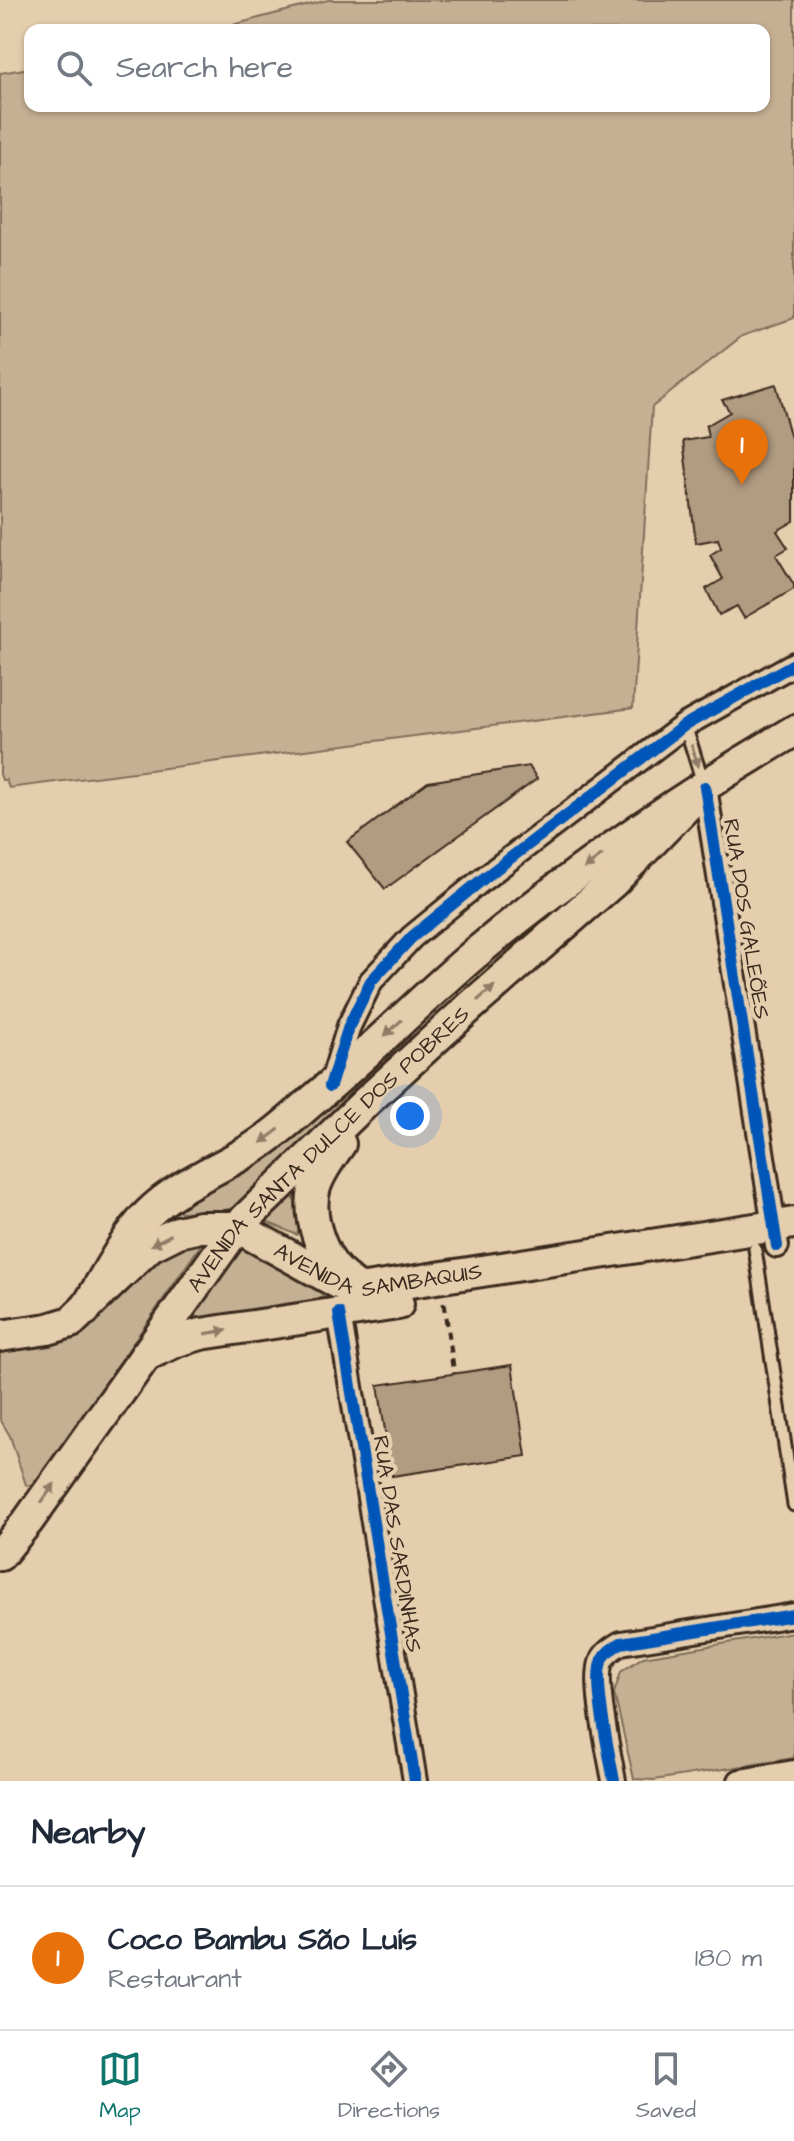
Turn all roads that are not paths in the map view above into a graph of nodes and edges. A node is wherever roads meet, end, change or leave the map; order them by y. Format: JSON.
{"nodes":[{"id":1,"x":794,"y":664,"type":"edge"},
{"id":2,"x":685,"y":725,"type":"junction"},
{"id":3,"x":794,"y":731,"type":"edge"},
{"id":4,"x":705,"y":787,"type":"junction"},
{"id":5,"x":330,"y":1086,"type":"junction"},
{"id":6,"x":366,"y":1102,"type":"junction"},
{"id":7,"x":237,"y":1227,"type":"junction"},
{"id":8,"x":779,"y":1238,"type":"edge"},
{"id":9,"x":374,"y":1288,"type":"junction"},
{"id":10,"x":85,"y":1310,"type":"junction"},
{"id":11,"x":339,"y":1313,"type":"junction"},
{"id":12,"x":0,"y":1336,"type":"edge"},
{"id":13,"x":143,"y":1357,"type":"junction"},
{"id":14,"x":794,"y":1505,"type":"edge"},
{"id":15,"x":0,"y":1555,"type":"edge"},
{"id":16,"x":794,"y":1615,"type":"edge"},
{"id":17,"x":794,"y":1772,"type":"edge"},
{"id":18,"x":415,"y":1781,"type":"edge"},
{"id":19,"x":614,"y":1781,"type":"edge"},
{"id":20,"x":740,"y":1781,"type":"edge"}],
"edges":[{"from":1,"to":2,"type":"street"},
{"from":2,"to":4,"type":"lane","one_way":true},
{"from":2,"to":5,"type":"street"},
{"from":3,"to":4,"type":"main road","name":"AVENIDA SANTA DULCE DOS POBRES"},
{"from":4,"to":5,"type":"main road","name":"AVENIDA SANTA DULCE DOS POBRES","one_way":true},
{"from":6,"to":4,"type":"main road","name":"AVENIDA SANTA DULCE DOS POBRES","one_way":true},
{"from":4,"to":8,"type":"street","name":"RUA DOS GALEÕES"},
{"from":5,"to":10,"type":"main road","name":"AVENIDA SANTA DULCE DOS POBRES","one_way":true},
{"from":6,"to":7,"type":"main road","name":"AVENIDA SANTA DULCE DOS POBRES"},
{"from":6,"to":9,"type":"main road"},
{"from":7,"to":9,"type":"main road","name":"AVENIDA SAMBAQUIS"},
{"from":7,"to":10,"type":"main road","one_way":true},
{"from":7,"to":13,"type":"main road","name":"AVENIDA SANTA DULCE DOS POBRES"},
{"from":8,"to":9,"type":"main road","name":"AVENIDA SAMBAQUIS"},
{"from":8,"to":11,"type":"main road","name":"AVENIDA SAMBAQUIS"},
{"from":8,"to":14,"type":"lane","name":"RUA DOS GALEÕES"},
{"from":10,"to":12,"type":"main road"},
{"from":13,"to":11,"type":"main road","name":"AVENIDA SAMBAQUIS","one_way":true},
{"from":11,"to":18,"type":"street","name":"RUA DAS SARDINHAS"},
{"from":15,"to":13,"type":"main road","name":"AVENIDA SANTA DULCE DOS POBRES","one_way":true},
{"from":16,"to":19,"type":"street"},
{"from":17,"to":20,"type":"street"}]}
